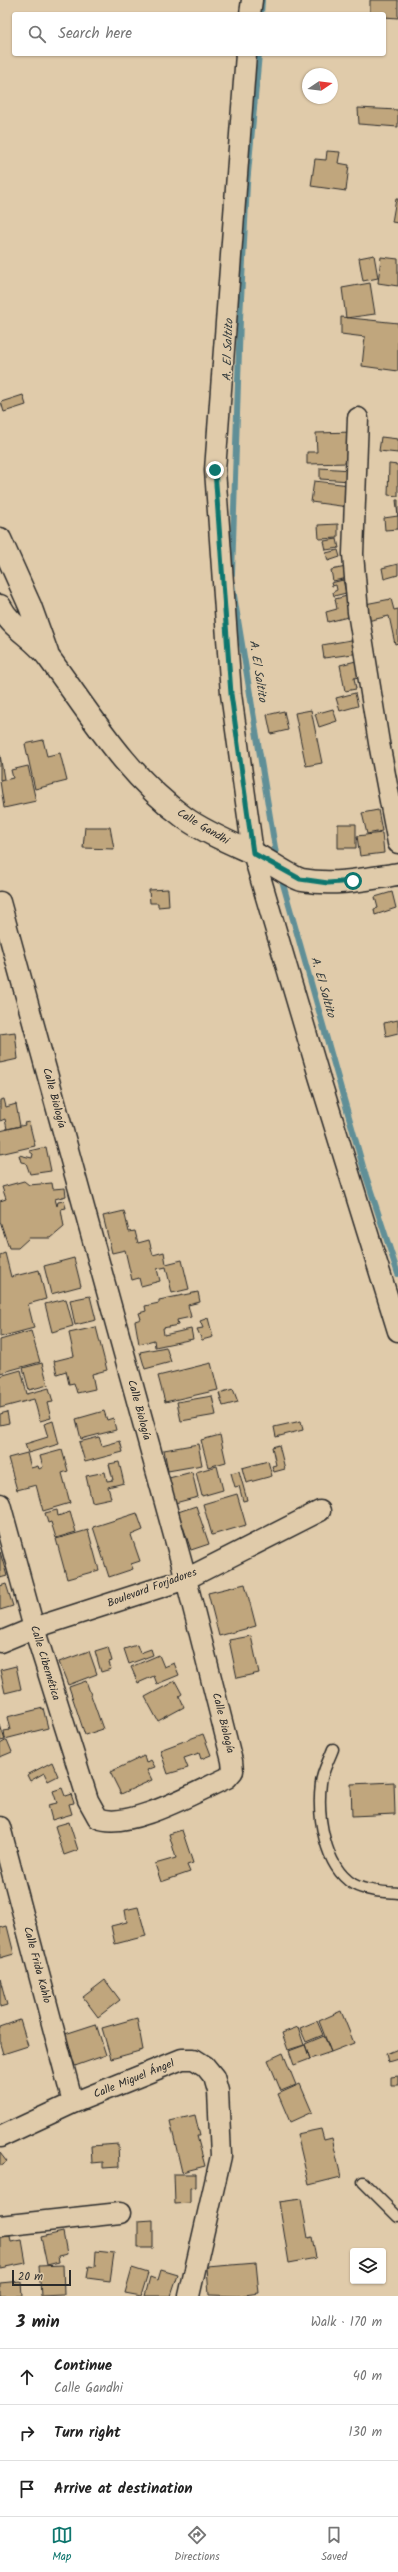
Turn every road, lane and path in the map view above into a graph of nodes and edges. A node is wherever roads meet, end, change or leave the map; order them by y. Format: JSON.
{"nodes":[{"id":1,"x":252,"y":0,"type":"edge"},
{"id":2,"x":250,"y":12,"type":"edge"},
{"id":3,"x":246,"y":56,"type":"edge"},
{"id":4,"x":358,"y":418,"type":"dead end"},
{"id":5,"x":0,"y":539,"type":"edge"},
{"id":6,"x":30,"y":606,"type":"junction"},
{"id":7,"x":2,"y":615,"type":"edge"},
{"id":8,"x":48,"y":656,"type":"junction"},
{"id":9,"x":398,"y":844,"type":"edge"},
{"id":10,"x":253,"y":853,"type":"junction"},
{"id":11,"x":398,"y":874,"type":"edge"},
{"id":12,"x":1,"y":905,"type":"edge"},
{"id":13,"x":398,"y":1331,"type":"edge"},
{"id":14,"x":0,"y":1504,"type":"edge"},
{"id":15,"x":320,"y":1511,"type":"dead end"},
{"id":16,"x":186,"y":1579,"type":"junction"},
{"id":17,"x":34,"y":1628,"type":"junction"},
{"id":18,"x":0,"y":1642,"type":"edge"},
{"id":19,"x":333,"y":1749,"type":"dead end"},
{"id":20,"x":98,"y":1818,"type":"joint"},
{"id":21,"x":0,"y":1827,"type":"edge"},
{"id":22,"x":398,"y":1893,"type":"edge"},
{"id":23,"x":73,"y":2103,"type":"junction"},
{"id":24,"x":0,"y":2138,"type":"edge"},
{"id":25,"x":363,"y":2182,"type":"dead end"},
{"id":26,"x":120,"y":2213,"type":"dead end"},
{"id":27,"x":398,"y":2216,"type":"edge"},
{"id":28,"x":0,"y":2226,"type":"edge"},
{"id":29,"x":190,"y":2296,"type":"edge"}],
"edges":[{"from":1,"to":2,"type":"street"},
{"from":3,"to":10,"type":"street"},
{"from":4,"to":9,"type":"street"},
{"from":5,"to":6,"type":"main road","name":"Calle Gandhi"},
{"from":6,"to":7,"type":"street"},
{"from":6,"to":8,"type":"main road","name":"Calle Gandhi"},
{"from":7,"to":8,"type":"main road","name":"Calle Gandhi"},
{"from":8,"to":10,"type":"main road","name":"Calle Gandhi"},
{"from":10,"to":11,"type":"main road","name":"Calle Gandhi"},
{"from":10,"to":13,"type":"street"},
{"from":12,"to":16,"type":"street","name":"Calle Biología"},
{"from":14,"to":17,"type":"street","name":"Calle Cibernética"},
{"from":15,"to":16,"type":"street","name":"Boulevard Forjadores"},
{"from":16,"to":17,"type":"street","name":"Boulevard Forjadores"},
{"from":16,"to":20,"type":"street","name":"Calle Biología"},
{"from":17,"to":18,"type":"street","name":"Boulevard Forjadores"},
{"from":17,"to":20,"type":"street","name":"Calle Cibernética"},
{"from":19,"to":22,"type":"lane"},
{"from":21,"to":23,"type":"street","name":"Calle Frida Kahlo"},
{"from":23,"to":24,"type":"street","name":"Calle Miguel Ángel"},
{"from":23,"to":29,"type":"street","name":"Calle Miguel Ángel"},
{"from":25,"to":27,"type":"lane"},
{"from":26,"to":28,"type":"street"}]}
